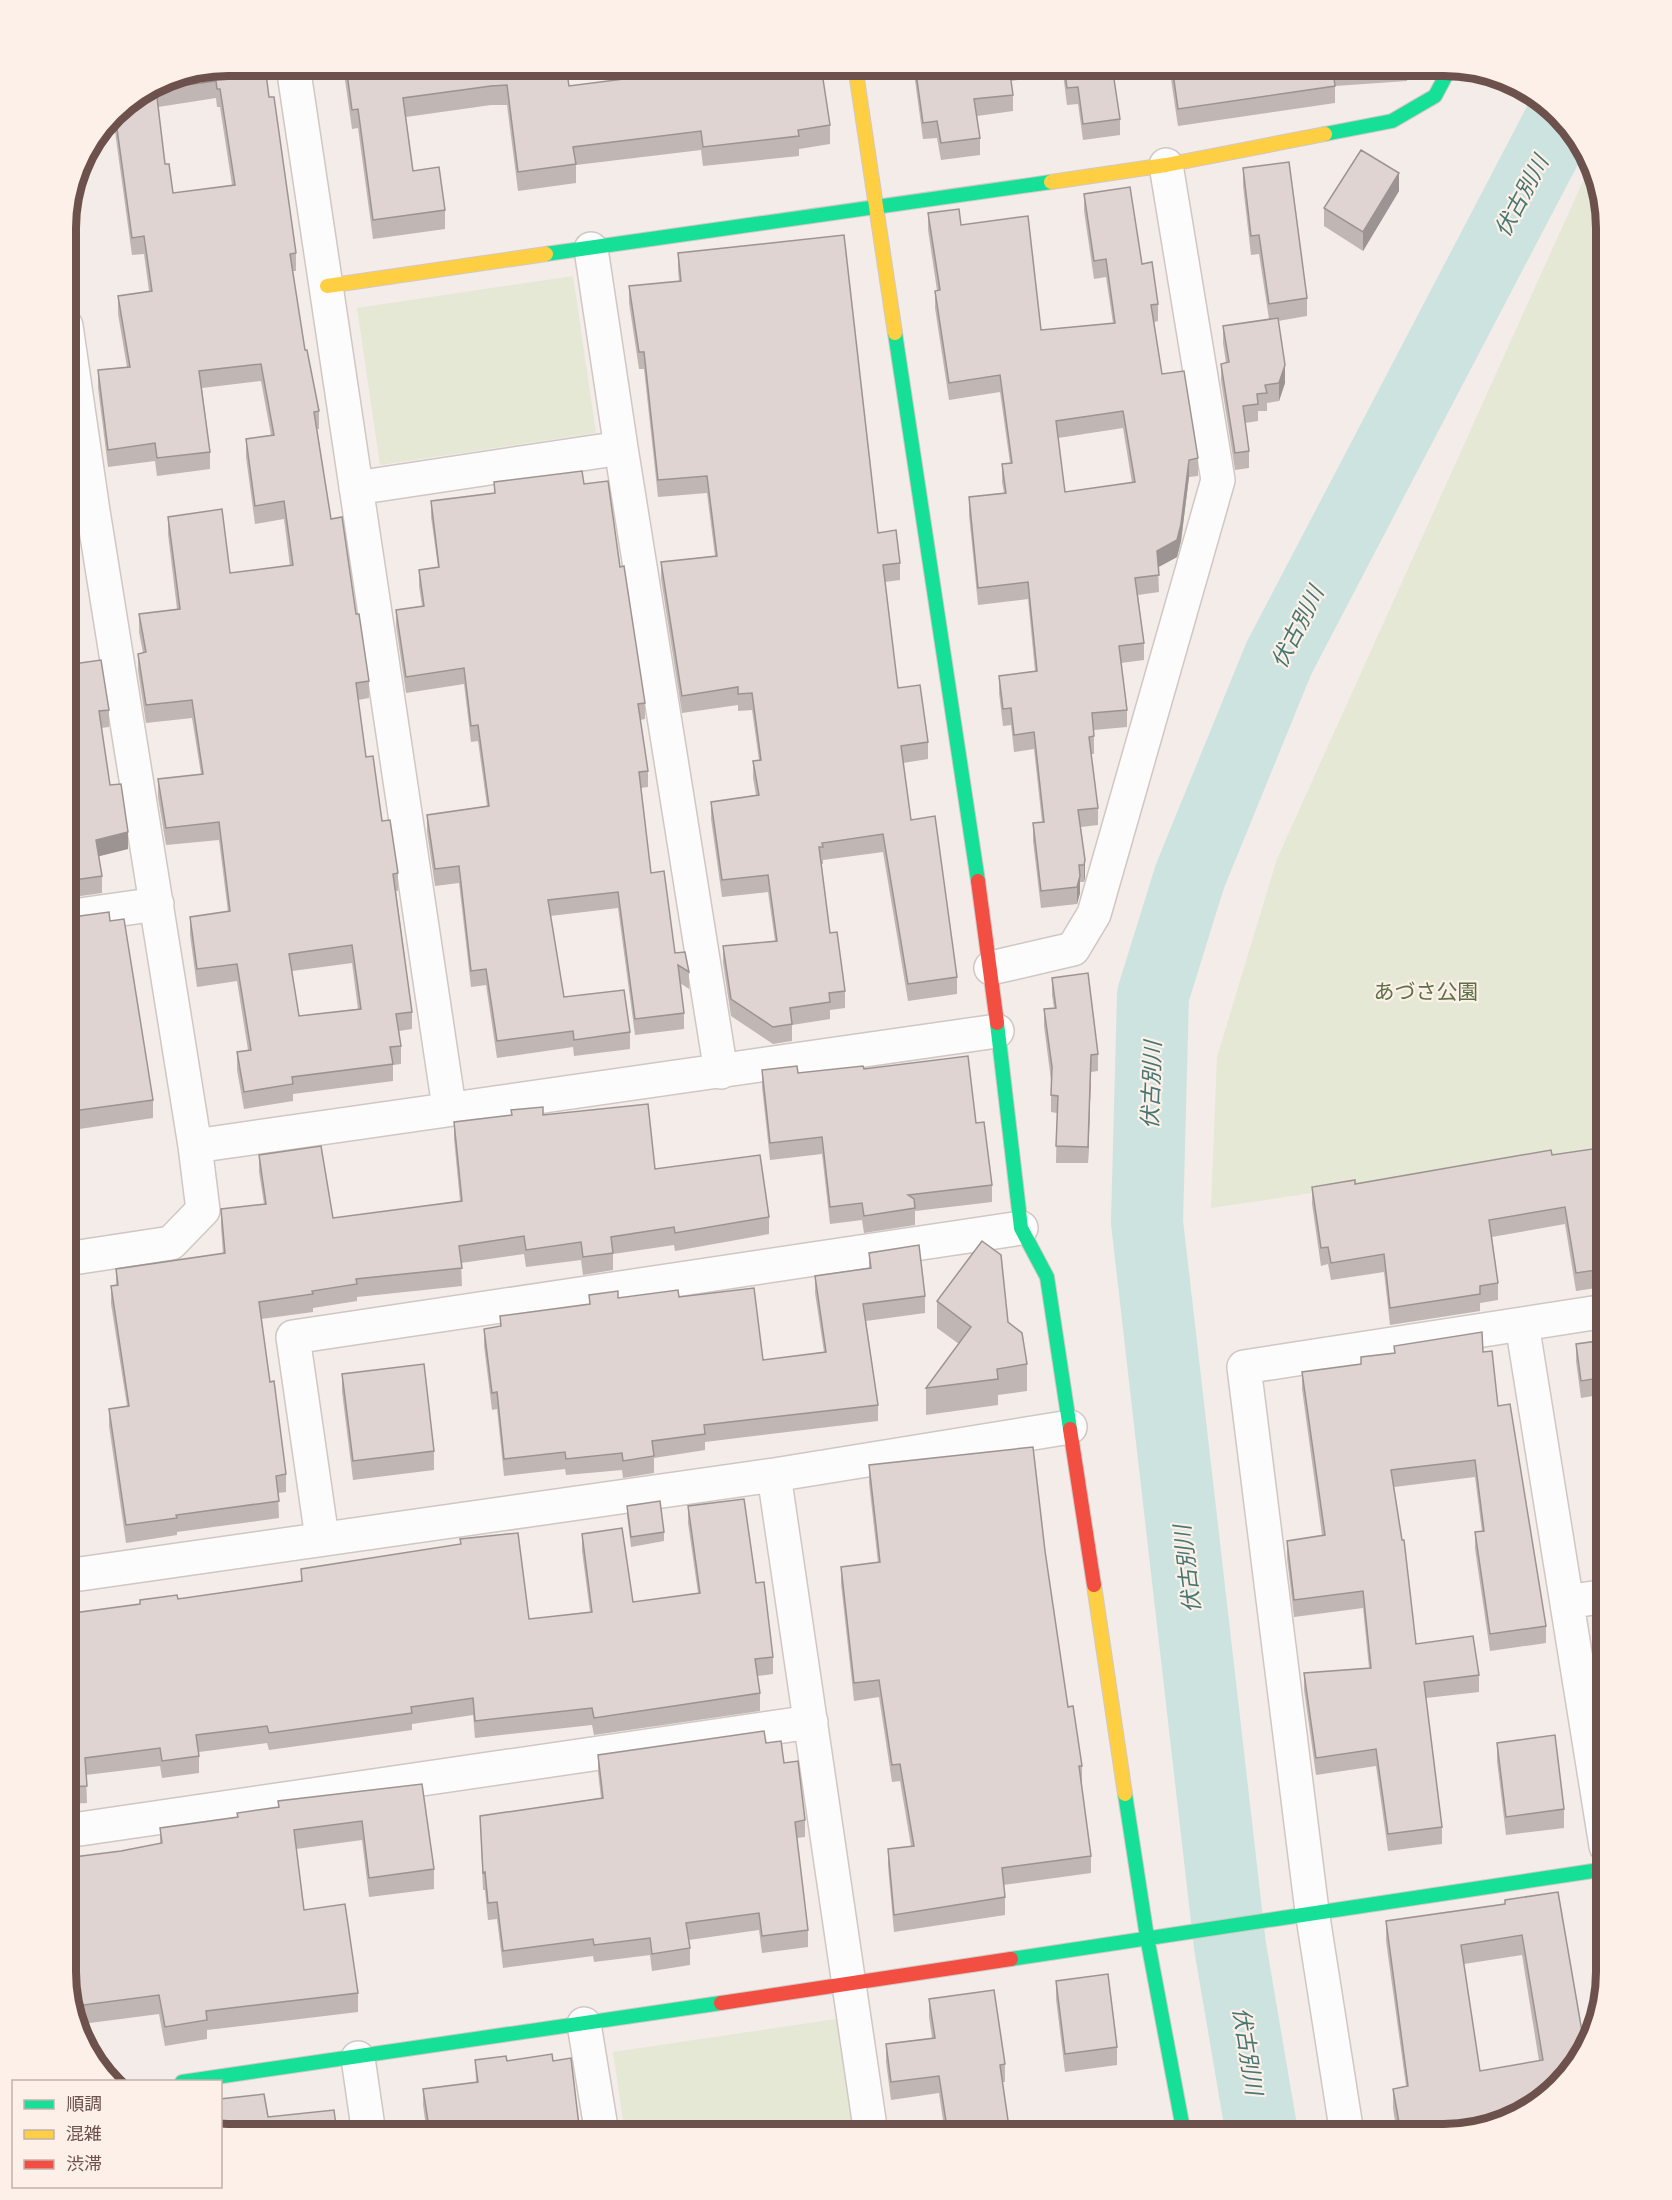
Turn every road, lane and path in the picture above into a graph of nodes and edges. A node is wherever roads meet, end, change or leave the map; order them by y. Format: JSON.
{"nodes":[{"id":1,"x":295,"y":76,"type":"edge"},
{"id":2,"x":857,"y":77,"type":"edge"},
{"id":3,"x":1445,"y":77,"type":"edge"},
{"id":4,"x":1166,"y":165,"type":"junction"},
{"id":5,"x":875,"y":206,"type":"junction"},
{"id":6,"x":591,"y":249,"type":"junction"},
{"id":7,"x":327,"y":286,"type":"junction"},
{"id":8,"x":621,"y":448,"type":"junction"},
{"id":9,"x":77,"y":471,"type":"edge"},
{"id":10,"x":356,"y":488,"type":"junction"},
{"id":11,"x":80,"y":513,"type":"edge"},
{"id":12,"x":157,"y":904,"type":"junction"},
{"id":13,"x":77,"y":915,"type":"edge"},
{"id":14,"x":991,"y":968,"type":"junction"},
{"id":15,"x":997,"y":1030,"type":"junction"},
{"id":16,"x":721,"y":1072,"type":"junction"},
{"id":17,"x":449,"y":1107,"type":"junction"},
{"id":18,"x":195,"y":1146,"type":"junction"},
{"id":19,"x":1021,"y":1228,"type":"junction"},
{"id":20,"x":76,"y":1257,"type":"edge"},
{"id":21,"x":1596,"y":1313,"type":"edge"},
{"id":22,"x":1522,"y":1324,"type":"junction"},
{"id":23,"x":1070,"y":1427,"type":"junction"},
{"id":24,"x":774,"y":1475,"type":"junction"},
{"id":25,"x":322,"y":1538,"type":"junction"},
{"id":26,"x":76,"y":1574,"type":"edge"},
{"id":27,"x":1596,"y":1598,"type":"edge"},
{"id":28,"x":1567,"y":1602,"type":"junction"},
{"id":29,"x":811,"y":1722,"type":"junction"},
{"id":30,"x":1596,"y":1783,"type":"edge"},
{"id":31,"x":76,"y":1830,"type":"edge"},
{"id":32,"x":1596,"y":1870,"type":"edge"},
{"id":33,"x":1312,"y":1911,"type":"junction"},
{"id":34,"x":1147,"y":1937,"type":"junction"},
{"id":35,"x":847,"y":1983,"type":"junction"},
{"id":36,"x":584,"y":2024,"type":"junction"},
{"id":37,"x":358,"y":2058,"type":"junction"},
{"id":38,"x":197,"y":2080,"type":"edge"},
{"id":39,"x":368,"y":2124,"type":"edge"},
{"id":40,"x":600,"y":2124,"type":"edge"},
{"id":41,"x":869,"y":2124,"type":"edge"},
{"id":42,"x":1181,"y":2124,"type":"edge"},
{"id":43,"x":1345,"y":2124,"type":"edge"}],
"edges":[{"from":1,"to":7,"type":"street"},
{"from":2,"to":5,"type":"street"},
{"from":3,"to":4,"type":"street"},
{"from":4,"to":5,"type":"street"},
{"from":4,"to":14,"type":"street"},
{"from":5,"to":6,"type":"street"},
{"from":5,"to":14,"type":"street"},
{"from":6,"to":7,"type":"street"},
{"from":6,"to":8,"type":"street"},
{"from":7,"to":10,"type":"street"},
{"from":8,"to":10,"type":"street"},
{"from":8,"to":16,"type":"street"},
{"from":9,"to":11,"type":"street"},
{"from":10,"to":17,"type":"street"},
{"from":11,"to":12,"type":"street"},
{"from":12,"to":13,"type":"street"},
{"from":12,"to":18,"type":"street"},
{"from":14,"to":15,"type":"street"},
{"from":15,"to":16,"type":"street"},
{"from":15,"to":19,"type":"street"},
{"from":16,"to":17,"type":"street"},
{"from":17,"to":18,"type":"street"},
{"from":18,"to":20,"type":"street"},
{"from":19,"to":23,"type":"street"},
{"from":19,"to":25,"type":"street"},
{"from":21,"to":22,"type":"street"},
{"from":22,"to":28,"type":"street"},
{"from":22,"to":33,"type":"street"},
{"from":23,"to":24,"type":"street"},
{"from":23,"to":34,"type":"street"},
{"from":24,"to":25,"type":"street"},
{"from":24,"to":29,"type":"street"},
{"from":25,"to":26,"type":"street"},
{"from":27,"to":28,"type":"street"},
{"from":28,"to":30,"type":"street"},
{"from":29,"to":31,"type":"street"},
{"from":29,"to":35,"type":"street"},
{"from":32,"to":33,"type":"street"},
{"from":33,"to":34,"type":"street"},
{"from":33,"to":43,"type":"street"},
{"from":34,"to":35,"type":"street"},
{"from":34,"to":42,"type":"street"},
{"from":35,"to":36,"type":"street"},
{"from":35,"to":41,"type":"street"},
{"from":36,"to":37,"type":"street"},
{"from":36,"to":40,"type":"street"},
{"from":37,"to":38,"type":"street"},
{"from":37,"to":39,"type":"street"}]}
